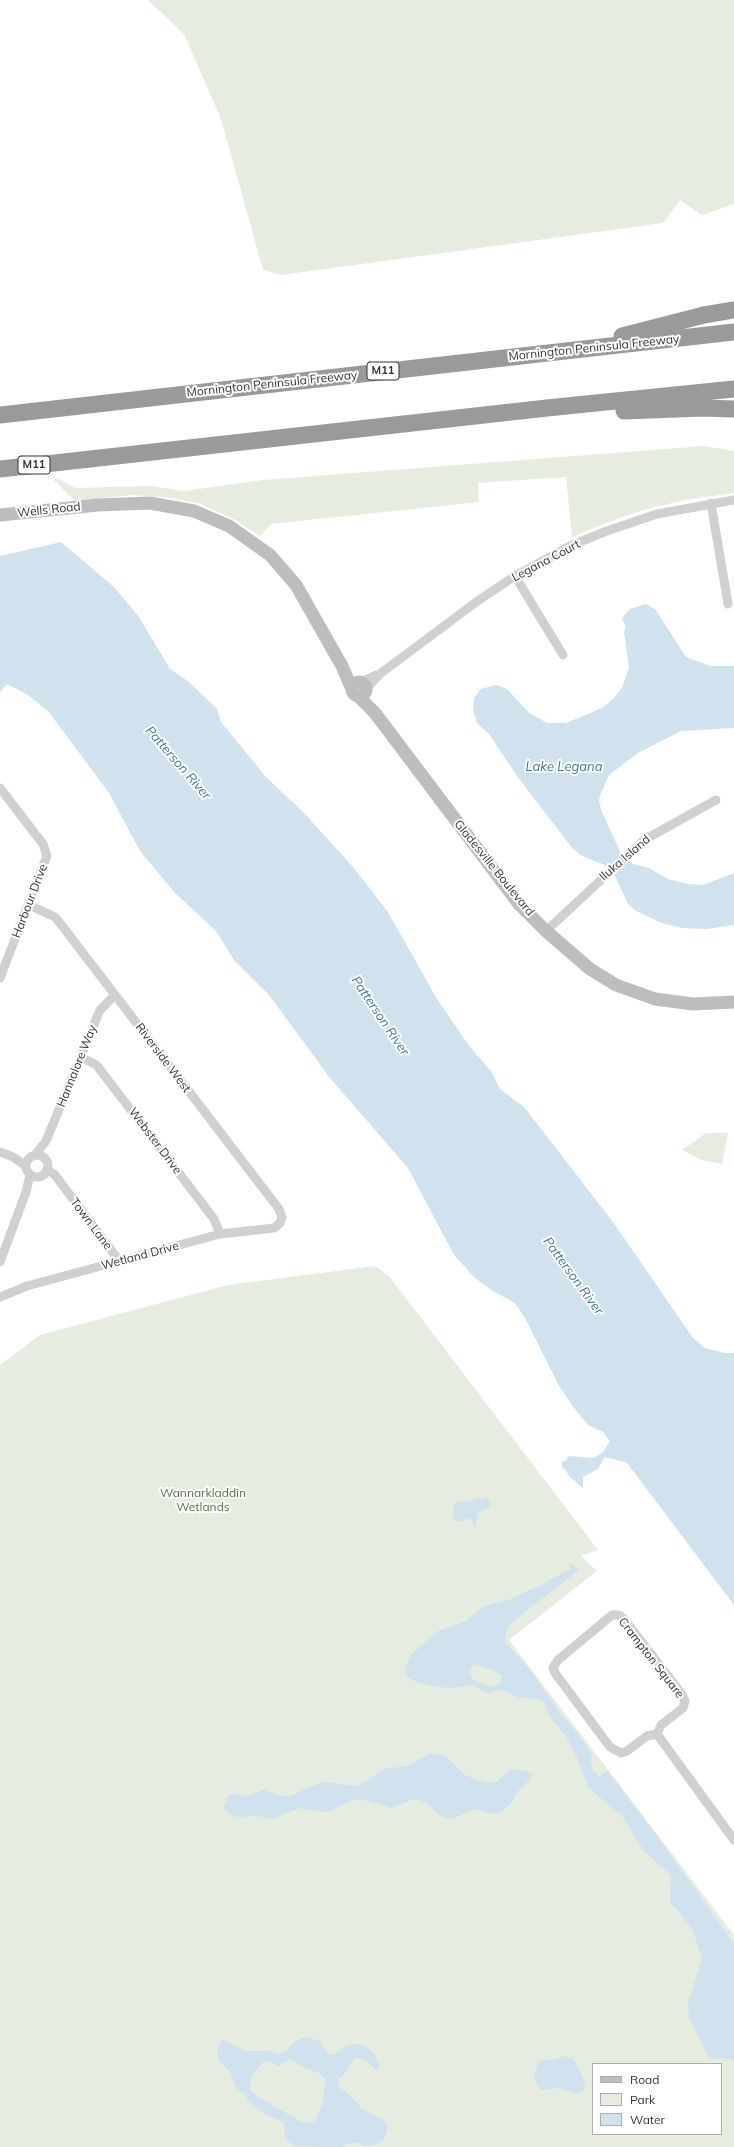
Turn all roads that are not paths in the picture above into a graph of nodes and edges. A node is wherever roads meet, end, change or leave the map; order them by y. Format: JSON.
{"nodes":[{"id":1,"x":734,"y":310,"type":"edge"},
{"id":2,"x":734,"y":332,"type":"edge"},
{"id":3,"x":560,"y":352,"type":"junction"},
{"id":4,"x":734,"y":389,"type":"edge"},
{"id":5,"x":547,"y":408,"type":"junction"},
{"id":6,"x":734,"y":409,"type":"edge"},
{"id":7,"x":0,"y":415,"type":"edge"},
{"id":8,"x":0,"y":469,"type":"edge"},
{"id":9,"x":734,"y":500,"type":"edge"},
{"id":10,"x":711,"y":503,"type":"junction"},
{"id":11,"x":98,"y":505,"type":"joint"},
{"id":12,"x":0,"y":516,"type":"edge"},
{"id":13,"x":515,"y":576,"type":"junction"},
{"id":14,"x":728,"y":604,"type":"dead end"},
{"id":15,"x":563,"y":655,"type":"dead end"},
{"id":16,"x":360,"y":688,"type":"junction"},
{"id":17,"x":0,"y":788,"type":"edge"},
{"id":18,"x":716,"y":800,"type":"dead end"},
{"id":19,"x":30,"y":904,"type":"junction"},
{"id":20,"x":546,"y":931,"type":"junction"},
{"id":21,"x":0,"y":978,"type":"edge"},
{"id":22,"x":115,"y":995,"type":"junction"},
{"id":23,"x":734,"y":1002,"type":"edge"},
{"id":24,"x":80,"y":1058,"type":"junction"},
{"id":25,"x":46,"y":1141,"type":"junction"},
{"id":26,"x":0,"y":1152,"type":"edge"},
{"id":27,"x":45,"y":1159,"type":"junction"},
{"id":28,"x":29,"y":1160,"type":"junction"},
{"id":29,"x":47,"y":1169,"type":"junction"},
{"id":30,"x":35,"y":1176,"type":"junction"},
{"id":31,"x":62,"y":1186,"type":"junction"},
{"id":32,"x":280,"y":1223,"type":"joint"},
{"id":33,"x":220,"y":1234,"type":"junction"},
{"id":34,"x":0,"y":1262,"type":"edge"},
{"id":35,"x":120,"y":1262,"type":"junction"},
{"id":36,"x":0,"y":1296,"type":"edge"},
{"id":37,"x":656,"y":1734,"type":"junction"},
{"id":38,"x":734,"y":1840,"type":"edge"}],
"edges":[{"from":1,"to":3,"type":"highway"},
{"from":2,"to":3,"type":"highway","name":"Mornington Peninsula Freeway","number":"M11"},
{"from":3,"to":7,"type":"highway","name":"Mornington Peninsula Freeway","number":"M11"},
{"from":4,"to":5,"type":"highway","number":"M11"},
{"from":5,"to":6,"type":"highway"},
{"from":5,"to":8,"type":"highway","number":"M11"},
{"from":9,"to":10,"type":"street","name":"Legana Court"},
{"from":10,"to":13,"type":"street","name":"Legana Court"},
{"from":10,"to":14,"type":"street"},
{"from":11,"to":12,"type":"main road","name":"Wells Road"},
{"from":11,"to":16,"type":"main road","name":"Gladesville Boulevard"},
{"from":13,"to":15,"type":"street"},
{"from":13,"to":16,"type":"street","name":"Legana Court"},
{"from":16,"to":20,"type":"main road","name":"Gladesville Boulevard"},
{"from":17,"to":19,"type":"street","name":"Harbour Drive"},
{"from":18,"to":20,"type":"street","name":"Iluka Island"},
{"from":19,"to":21,"type":"street","name":"Harbour Drive"},
{"from":19,"to":22,"type":"street","name":"Riverside West"},
{"from":20,"to":23,"type":"main road","name":"Gladesville Boulevard"},
{"from":22,"to":24,"type":"street","name":"Hannalore Way"},
{"from":22,"to":32,"type":"street","name":"Riverside West"},
{"from":24,"to":25,"type":"street","name":"Hannalore Way"},
{"from":24,"to":33,"type":"street","name":"Webster Drive"},
{"from":25,"to":27,"type":"street","name":"Hannalore Way"},
{"from":25,"to":28,"type":"street","name":"Hannalore Way"},
{"from":26,"to":28,"type":"street"},
{"from":27,"to":28,"type":"street"},
{"from":27,"to":29,"type":"street","name":"Hannalore Way"},
{"from":28,"to":30,"type":"street"},
{"from":29,"to":30,"type":"street"},
{"from":29,"to":31,"type":"street","name":"Town Lane"},
{"from":30,"to":31,"type":"street","name":"Town Lane"},
{"from":30,"to":34,"type":"street"},
{"from":31,"to":35,"type":"street","name":"Town Lane"},
{"from":32,"to":33,"type":"street","name":"Wetland Drive"},
{"from":33,"to":35,"type":"street","name":"Wetland Drive"},
{"from":35,"to":36,"type":"street","name":"Wetland Drive"},
{"from":37,"to":37,"type":"street","name":"Crampton Square"},
{"from":37,"to":38,"type":"street"}]}
